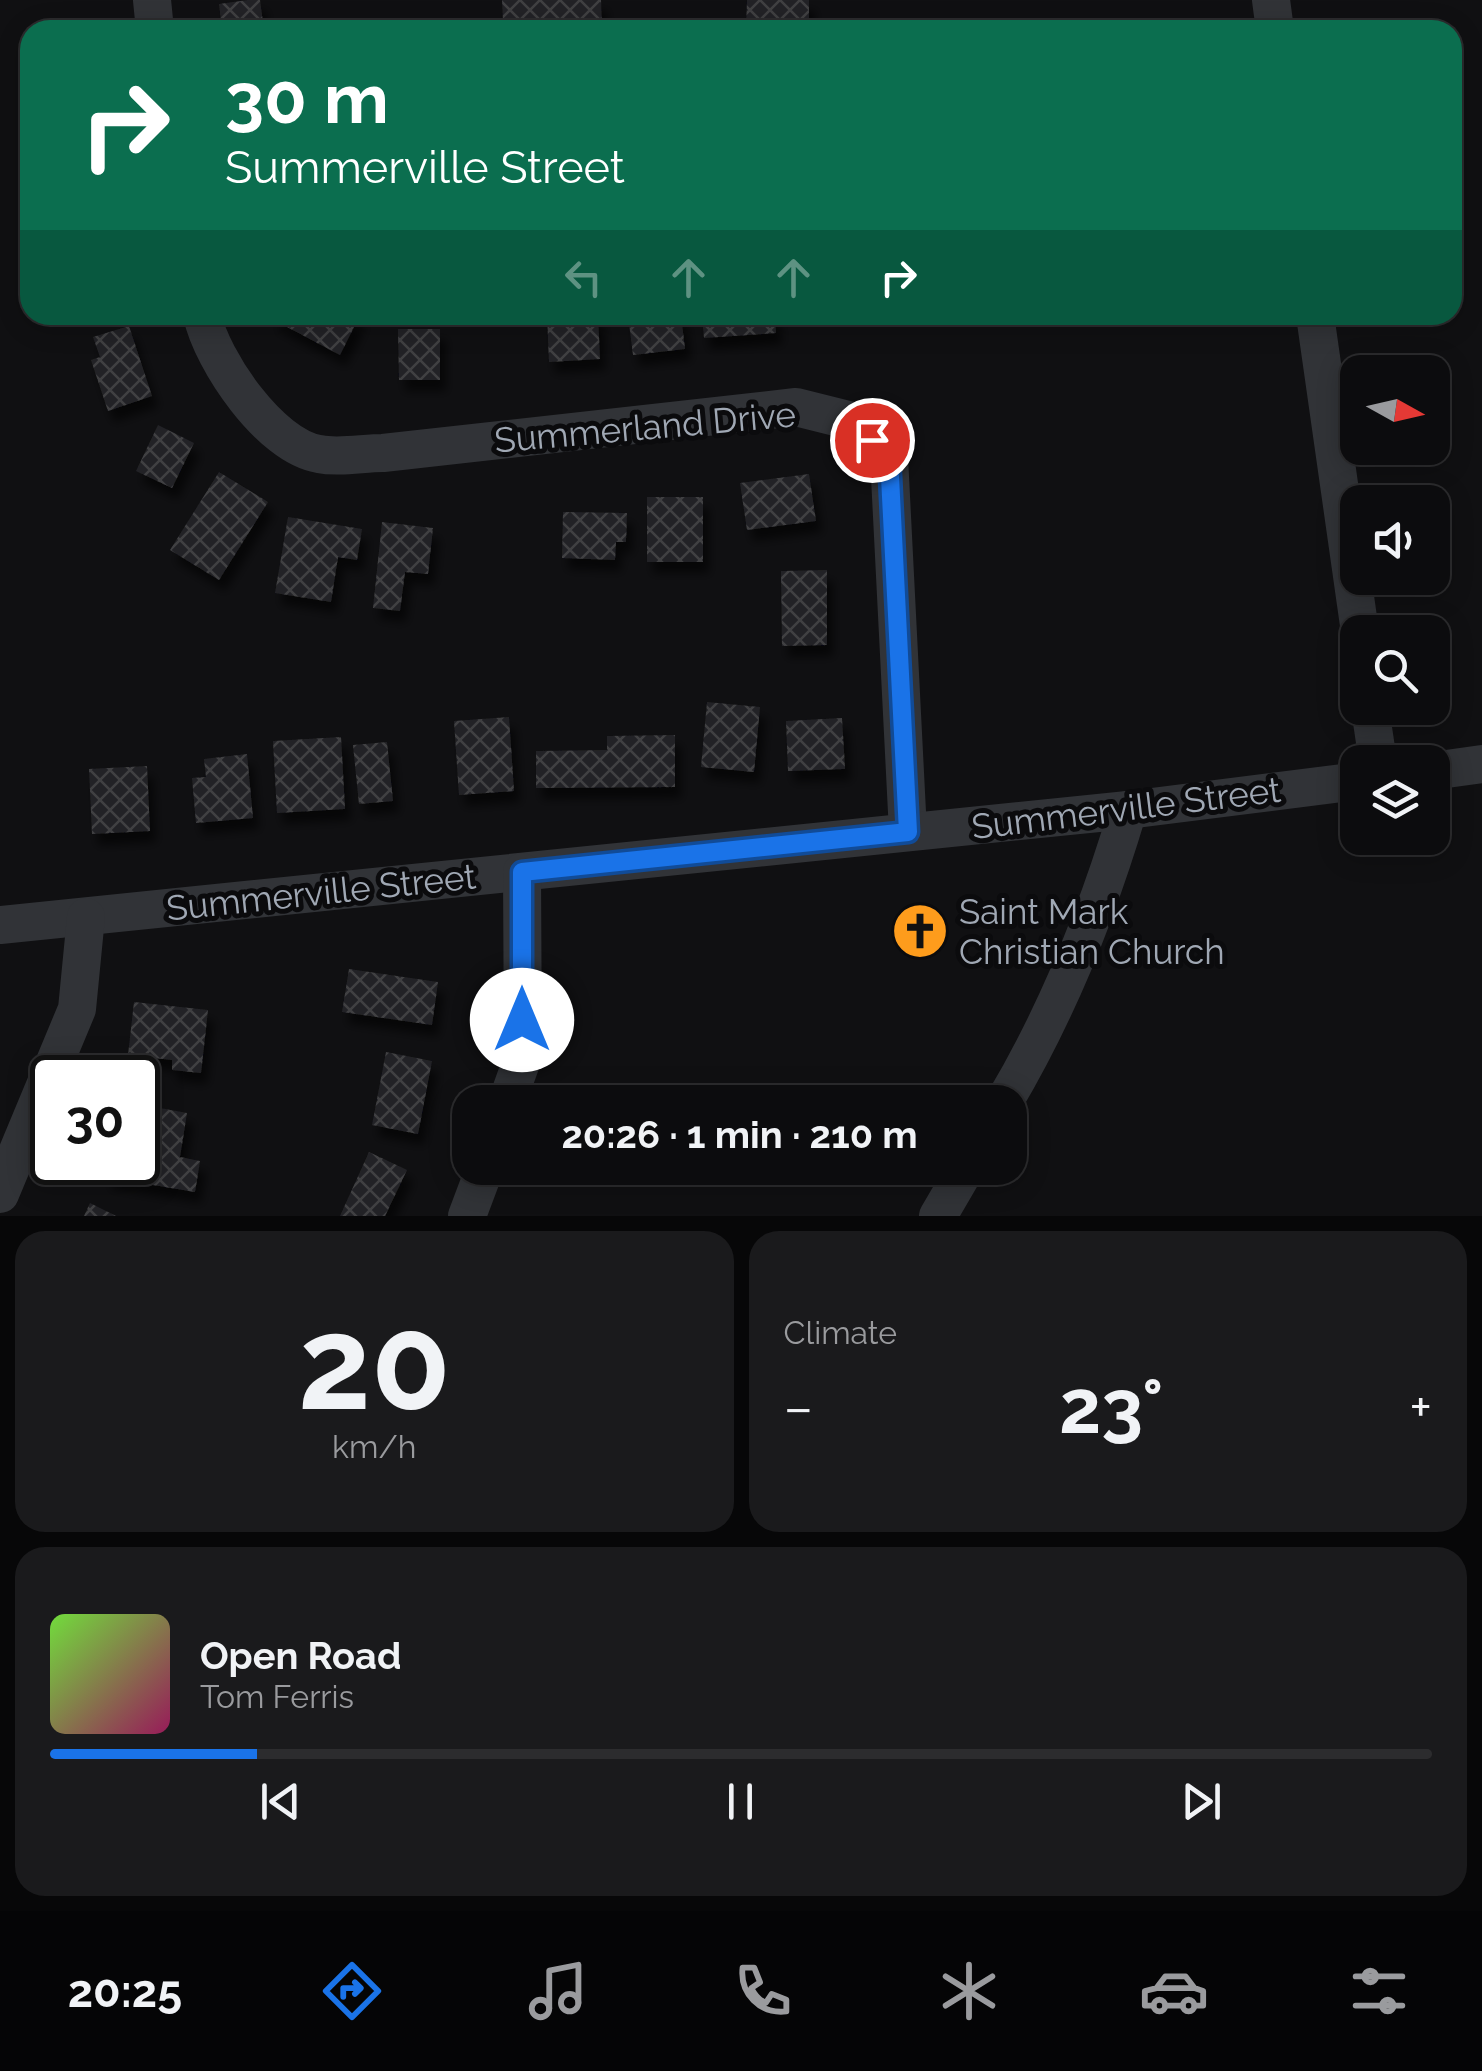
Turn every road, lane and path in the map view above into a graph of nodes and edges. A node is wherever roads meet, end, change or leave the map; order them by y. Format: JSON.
{"nodes":[{"id":1,"x":204,"y":325,"type":"edge"},
{"id":2,"x":1316,"y":325,"type":"edge"},
{"id":3,"x":1358,"y":615,"type":"edge"},
{"id":4,"x":1482,"y":764,"type":"edge"},
{"id":5,"x":1450,"y":768,"type":"edge"},
{"id":6,"x":1340,"y":783,"type":"edge"},
{"id":7,"x":1128,"y":810,"type":"junction"},
{"id":8,"x":908,"y":832,"type":"junction"},
{"id":9,"x":522,"y":872,"type":"junction"},
{"id":10,"x":86,"y":916,"type":"junction"},
{"id":11,"x":0,"y":926,"type":"edge"},
{"id":12,"x":513,"y":1085,"type":"edge"},
{"id":13,"x":1014,"y":1085,"type":"edge"},
{"id":14,"x":479,"y":1185,"type":"edge"},
{"id":15,"x":956,"y":1185,"type":"edge"},
{"id":16,"x":0,"y":1194,"type":"edge"},
{"id":17,"x":467,"y":1216,"type":"edge"},
{"id":18,"x":938,"y":1216,"type":"edge"}],
"edges":[{"from":1,"to":8,"type":"street","name":"Summerland Drive"},
{"from":2,"to":3,"type":"street"},
{"from":4,"to":5,"type":"street"},
{"from":6,"to":7,"type":"street","name":"Summerville Street"},
{"from":7,"to":8,"type":"street","name":"Summerville Street"},
{"from":7,"to":13,"type":"street"},
{"from":8,"to":9,"type":"street","name":"Summerville Street"},
{"from":9,"to":10,"type":"street","name":"Summerville Street"},
{"from":9,"to":12,"type":"street"},
{"from":10,"to":11,"type":"street","name":"Summerville Street"},
{"from":10,"to":16,"type":"street"},
{"from":14,"to":17,"type":"street"},
{"from":15,"to":18,"type":"street"}]}
